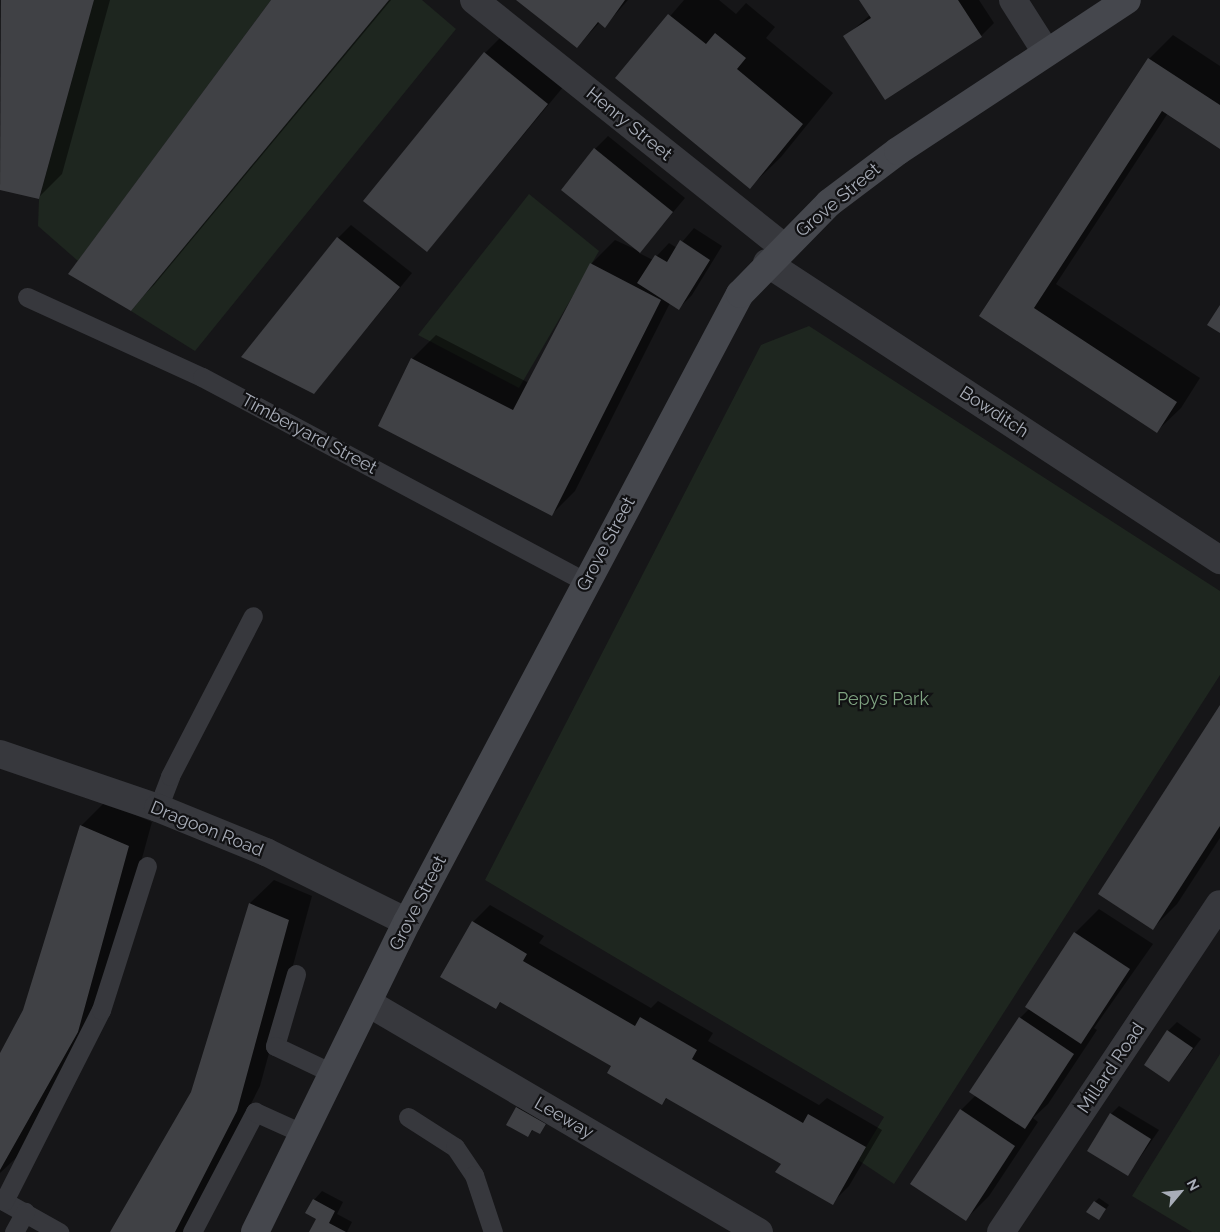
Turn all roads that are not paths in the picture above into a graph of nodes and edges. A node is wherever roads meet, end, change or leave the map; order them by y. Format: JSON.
{"nodes":[{"id":1,"x":474,"y":0,"type":"edge"},
{"id":2,"x":1014,"y":0,"type":"edge"},
{"id":3,"x":1127,"y":0,"type":"edge"},
{"id":4,"x":1046,"y":52,"type":"junction"},
{"id":5,"x":775,"y":255,"type":"junction"},
{"id":6,"x":27,"y":297,"type":"dead end"},
{"id":7,"x":1220,"y":560,"type":"edge"},
{"id":8,"x":586,"y":582,"type":"junction"},
{"id":9,"x":253,"y":616,"type":"dead end"},
{"id":10,"x":0,"y":754,"type":"edge"},
{"id":11,"x":158,"y":808,"type":"junction"},
{"id":12,"x":147,"y":866,"type":"dead end"},
{"id":13,"x":1220,"y":904,"type":"edge"},
{"id":14,"x":407,"y":922,"type":"junction"},
{"id":15,"x":296,"y":974,"type":"dead end"},
{"id":16,"x":370,"y":1004,"type":"junction"},
{"id":17,"x":334,"y":1074,"type":"junction"},
{"id":18,"x":408,"y":1118,"type":"dead end"},
{"id":19,"x":304,"y":1134,"type":"junction"},
{"id":20,"x":2,"y":1200,"type":"edge"},
{"id":21,"x":25,"y":1212,"type":"junction"},
{"id":22,"x":14,"y":1232,"type":"edge"},
{"id":23,"x":59,"y":1232,"type":"edge"},
{"id":24,"x":192,"y":1232,"type":"edge"},
{"id":25,"x":255,"y":1232,"type":"edge"},
{"id":26,"x":493,"y":1232,"type":"edge"},
{"id":27,"x":759,"y":1232,"type":"edge"},
{"id":28,"x":1001,"y":1232,"type":"edge"}],
"edges":[{"from":1,"to":5,"type":"street","name":"Henry Street"},
{"from":2,"to":4,"type":"street"},
{"from":3,"to":4,"type":"main road","name":"Grove Street"},
{"from":4,"to":5,"type":"main road","name":"Grove Street"},
{"from":5,"to":7,"type":"street","name":"Bowditch"},
{"from":5,"to":8,"type":"main road","name":"Grove Street"},
{"from":6,"to":8,"type":"lane","name":"Timberyard Street"},
{"from":8,"to":14,"type":"main road","name":"Grove Street"},
{"from":9,"to":11,"type":"lane"},
{"from":10,"to":11,"type":"street","name":"Dragoon Road"},
{"from":11,"to":14,"type":"street","name":"Dragoon Road"},
{"from":12,"to":20,"type":"lane"},
{"from":13,"to":28,"type":"street","name":"Millard Road"},
{"from":14,"to":16,"type":"main road","name":"Grove Street"},
{"from":15,"to":17,"type":"lane"},
{"from":16,"to":17,"type":"main road","name":"Grove Street"},
{"from":16,"to":27,"type":"street","name":"Leeway"},
{"from":17,"to":19,"type":"main road","name":"Grove Street"},
{"from":18,"to":26,"type":"lane"},
{"from":19,"to":24,"type":"lane"},
{"from":19,"to":25,"type":"main road","name":"Grove Street"},
{"from":20,"to":21,"type":"lane"},
{"from":21,"to":22,"type":"lane"},
{"from":21,"to":23,"type":"lane"}]}
